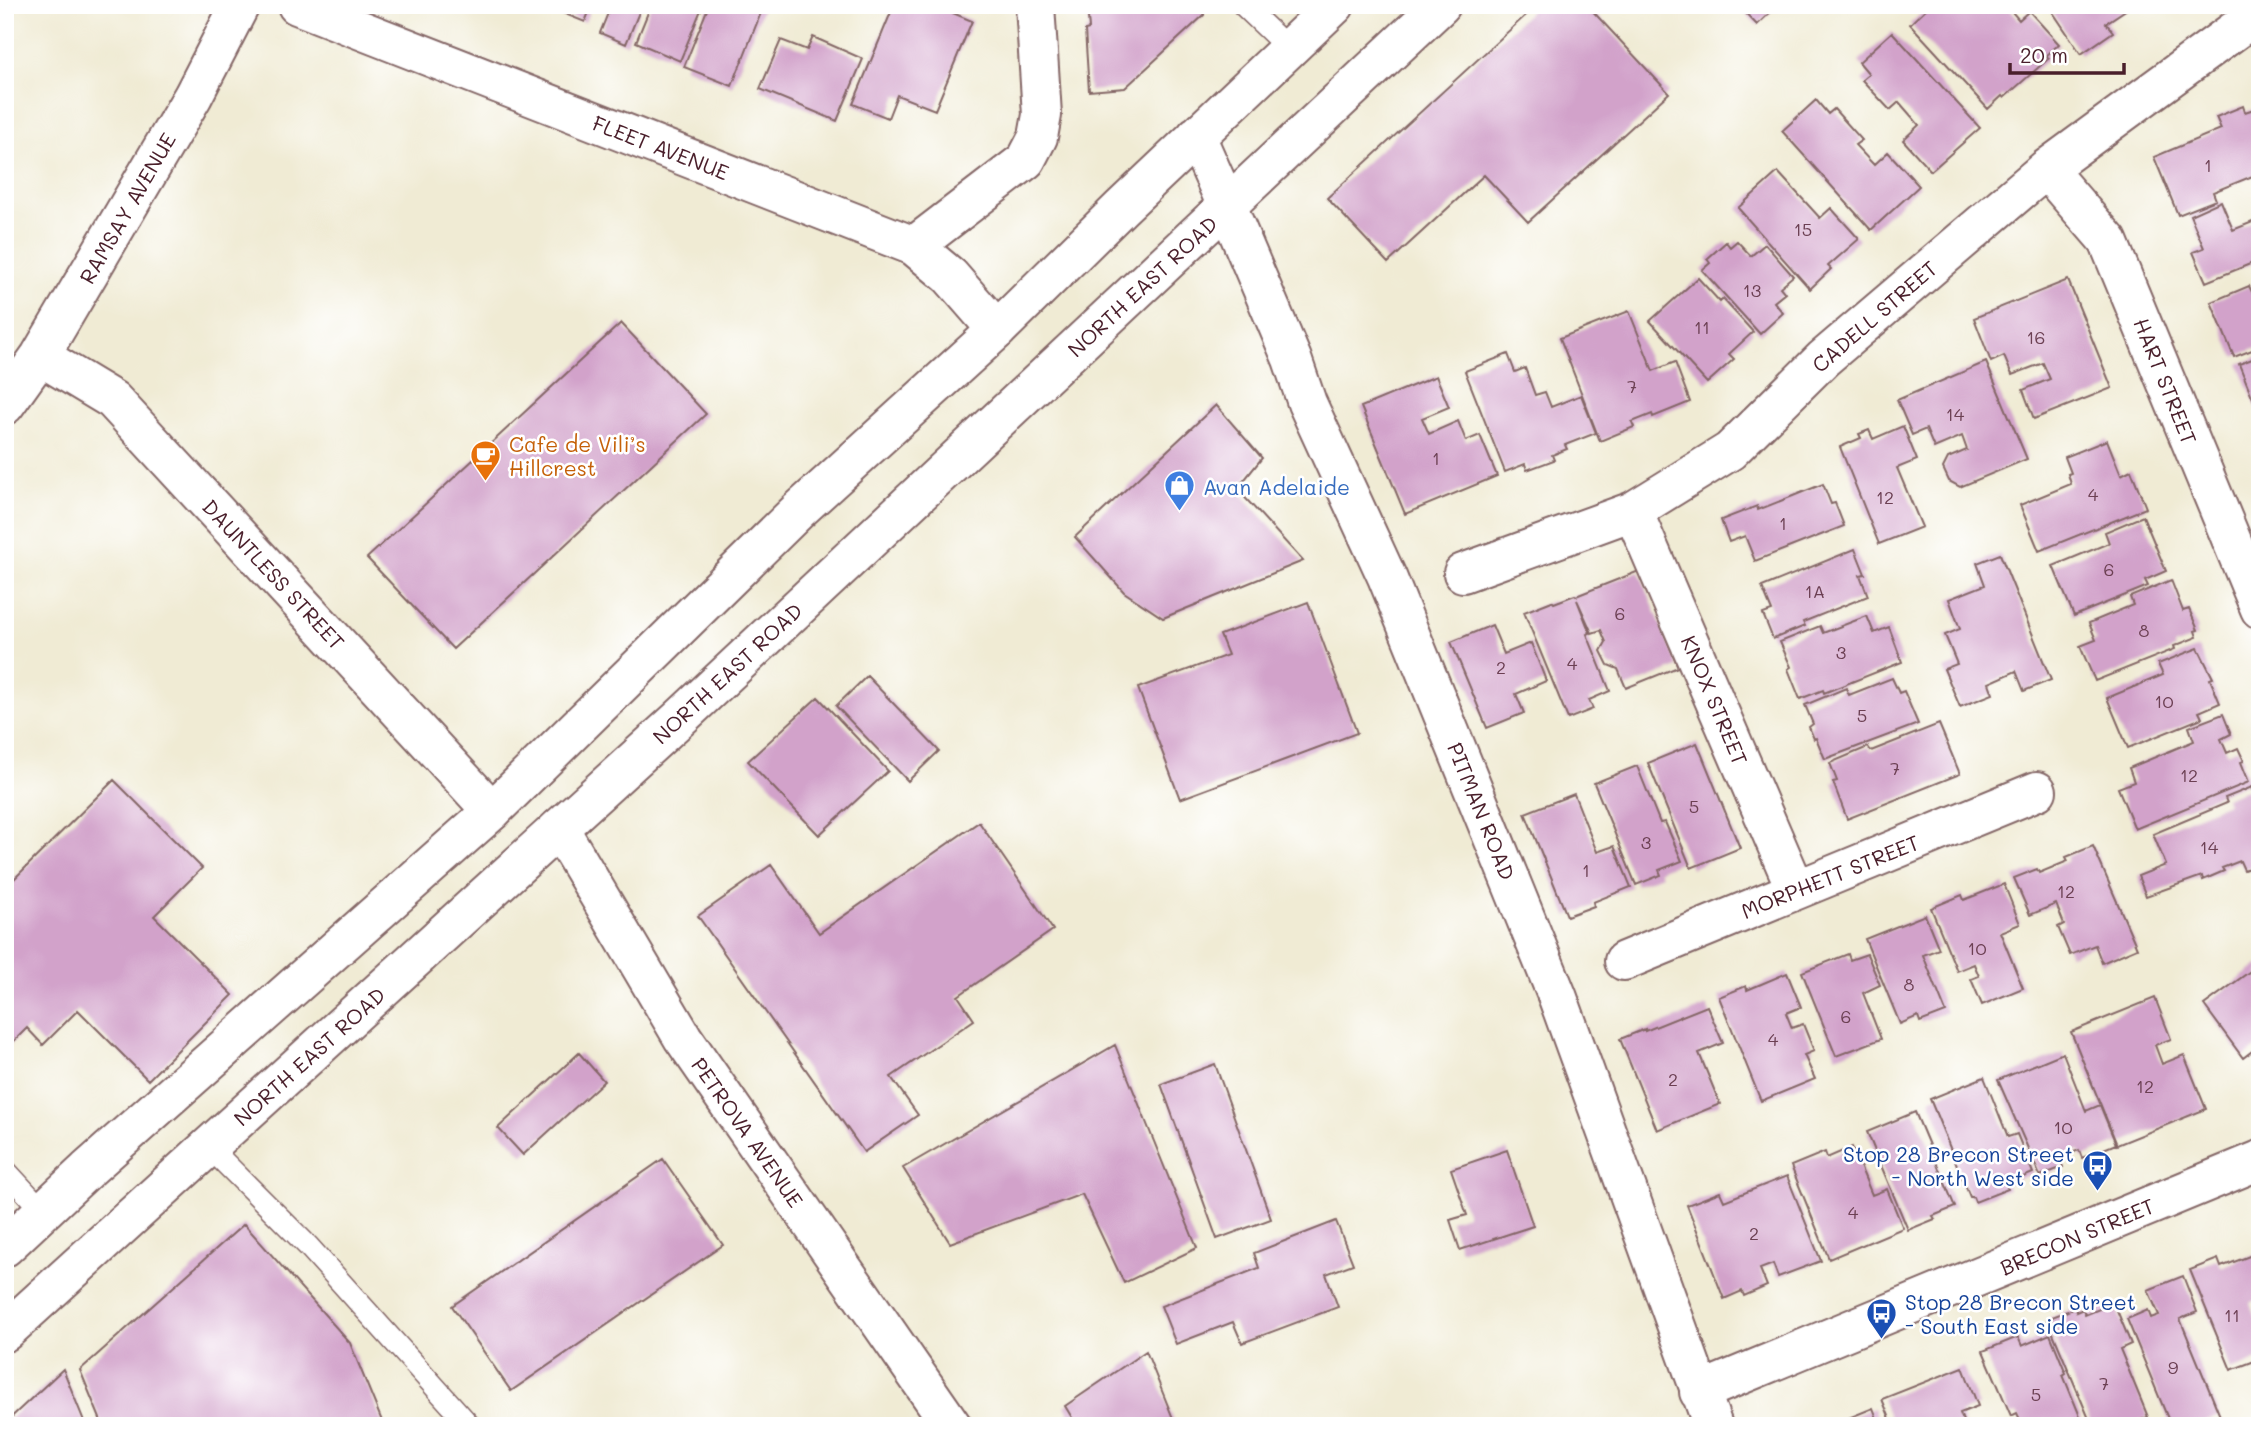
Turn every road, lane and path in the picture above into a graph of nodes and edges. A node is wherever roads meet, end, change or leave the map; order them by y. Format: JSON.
{"nodes":[{"id":1,"x":240,"y":5,"type":"edge"},
{"id":2,"x":297,"y":5,"type":"edge"},
{"id":3,"x":1035,"y":5,"type":"edge"},
{"id":4,"x":1243,"y":5,"type":"edge"},
{"id":5,"x":1335,"y":5,"type":"edge"},
{"id":6,"x":1441,"y":5,"type":"edge"},
{"id":7,"x":2260,"y":12,"type":"edge"},
{"id":8,"x":1289,"y":49,"type":"junction"},
{"id":9,"x":1196,"y":136,"type":"junction"},
{"id":10,"x":2046,"y":169,"type":"junction"},
{"id":11,"x":1227,"y":206,"type":"junction"},
{"id":12,"x":914,"y":246,"type":"junction"},
{"id":13,"x":997,"y":330,"type":"junction"},
{"id":14,"x":40,"y":356,"type":"junction"},
{"id":15,"x":5,"y":405,"type":"edge"},
{"id":16,"x":1633,"y":511,"type":"junction"},
{"id":17,"x":1464,"y":573,"type":"dead end"},
{"id":18,"x":2256,"y":591,"type":"edge"},
{"id":19,"x":2037,"y":791,"type":"dead end"},
{"id":20,"x":492,"y":811,"type":"junction"},
{"id":21,"x":559,"y":828,"type":"junction"},
{"id":22,"x":1796,"y":890,"type":"junction"},
{"id":23,"x":1624,"y":961,"type":"dead end"},
{"id":24,"x":209,"y":1147,"type":"junction"},
{"id":25,"x":2260,"y":1160,"type":"edge"},
{"id":26,"x":5,"y":1170,"type":"edge"},
{"id":27,"x":43,"y":1211,"type":"junction"},
{"id":28,"x":5,"y":1247,"type":"edge"},
{"id":29,"x":5,"y":1332,"type":"edge"},
{"id":30,"x":1706,"y":1409,"type":"edge"},
{"id":31,"x":470,"y":1426,"type":"edge"},
{"id":32,"x":952,"y":1426,"type":"edge"}],
"edges":[{"from":1,"to":14,"type":"main road","name":"RAMSAY AVENUE"},
{"from":2,"to":12,"type":"main road","name":"FLEET AVENUE"},
{"from":3,"to":12,"type":"main road"},
{"from":4,"to":8,"type":"lane"},
{"from":5,"to":8,"type":"main road"},
{"from":6,"to":11,"type":"main road","name":"NORTH EAST ROAD"},
{"from":7,"to":10,"type":"main road","name":"CADELL STREET"},
{"from":8,"to":9,"type":"main road"},
{"from":9,"to":11,"type":"main road","name":"PITMAN ROAD"},
{"from":9,"to":13,"type":"main road"},
{"from":10,"to":16,"type":"main road","name":"CADELL STREET"},
{"from":10,"to":18,"type":"main road","name":"HART STREET"},
{"from":11,"to":21,"type":"main road","name":"NORTH EAST ROAD"},
{"from":11,"to":30,"type":"main road","name":"PITMAN ROAD"},
{"from":12,"to":13,"type":"main road","name":"FLEET AVENUE"},
{"from":13,"to":20,"type":"main road"},
{"from":14,"to":15,"type":"main road","name":"RAMSAY AVENUE"},
{"from":14,"to":20,"type":"main road","name":"DAUNTLESS STREET"},
{"from":16,"to":17,"type":"main road","name":"CADELL STREET"},
{"from":16,"to":22,"type":"main road","name":"KNOX STREET"},
{"from":19,"to":22,"type":"main road","name":"MORPHETT STREET"},
{"from":20,"to":21,"type":"main road"},
{"from":20,"to":27,"type":"main road"},
{"from":21,"to":24,"type":"main road","name":"NORTH EAST ROAD"},
{"from":21,"to":32,"type":"main road","name":"PETROVA AVENUE"},
{"from":22,"to":23,"type":"main road","name":"MORPHETT STREET"},
{"from":24,"to":29,"type":"main road","name":"NORTH EAST ROAD"},
{"from":24,"to":31,"type":"lane"},
{"from":25,"to":30,"type":"main road","name":"BRECON STREET"},
{"from":26,"to":27,"type":"lane"},
{"from":27,"to":28,"type":"main road"}]}
